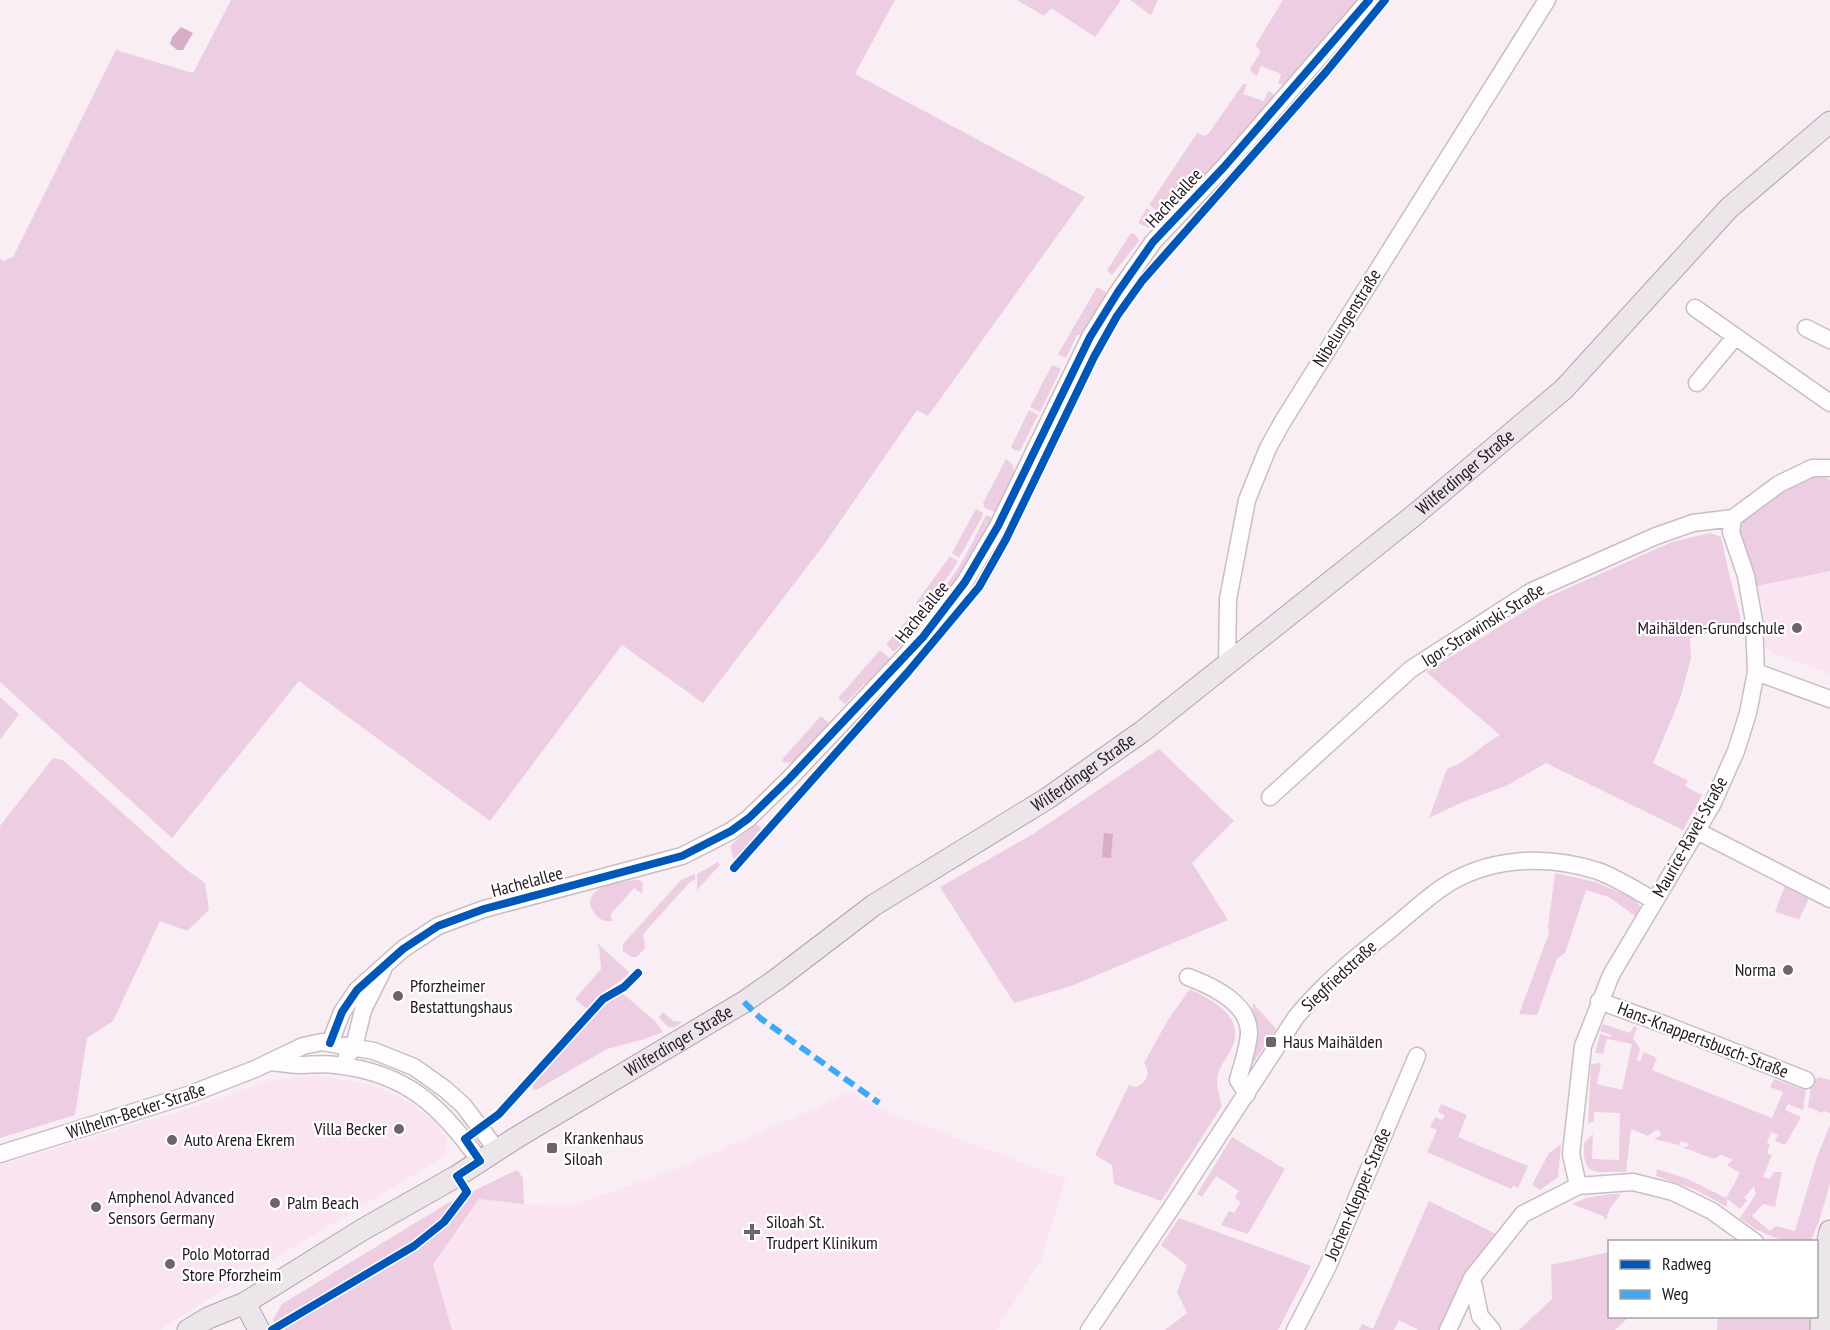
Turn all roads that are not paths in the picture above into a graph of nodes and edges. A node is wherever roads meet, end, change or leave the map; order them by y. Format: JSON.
{"nodes":[{"id":1,"x":1369,"y":0,"type":"edge"},
{"id":2,"x":1547,"y":0,"type":"edge"},
{"id":3,"x":1830,"y":122,"type":"edge"},
{"id":4,"x":1695,"y":308,"type":"dead end"},
{"id":5,"x":1806,"y":328,"type":"dead end"},
{"id":6,"x":1736,"y":337,"type":"junction"},
{"id":7,"x":1830,"y":340,"type":"edge"},
{"id":8,"x":1697,"y":383,"type":"dead end"},
{"id":9,"x":1830,"y":403,"type":"edge"},
{"id":10,"x":1830,"y":468,"type":"edge"},
{"id":11,"x":1733,"y":518,"type":"junction"},
{"id":12,"x":1227,"y":666,"type":"junction"},
{"id":13,"x":1756,"y":672,"type":"junction"},
{"id":14,"x":1830,"y":699,"type":"edge"},
{"id":15,"x":1270,"y":797,"type":"dead end"},
{"id":16,"x":1697,"y":831,"type":"junction"},
{"id":17,"x":1830,"y":899,"type":"edge"},
{"id":18,"x":1655,"y":901,"type":"junction"},
{"id":19,"x":385,"y":966,"type":"junction"},
{"id":20,"x":1188,"y":977,"type":"dead end"},
{"id":21,"x":1599,"y":1001,"type":"junction"},
{"id":22,"x":330,"y":1043,"type":"junction"},
{"id":23,"x":354,"y":1047,"type":"junction"},
{"id":24,"x":1417,"y":1056,"type":"dead end"},
{"id":25,"x":271,"y":1062,"type":"junction"},
{"id":26,"x":334,"y":1064,"type":"junction"},
{"id":27,"x":1806,"y":1080,"type":"dead end"},
{"id":28,"x":1247,"y":1094,"type":"junction"},
{"id":29,"x":0,"y":1154,"type":"edge"},
{"id":30,"x":488,"y":1155,"type":"junction"},
{"id":31,"x":1578,"y":1186,"type":"junction"},
{"id":32,"x":1830,"y":1231,"type":"edge"},
{"id":33,"x":1752,"y":1240,"type":"edge"},
{"id":34,"x":1472,"y":1278,"type":"junction"},
{"id":35,"x":1822,"y":1287,"type":"edge"},
{"id":36,"x":245,"y":1303,"type":"junction"},
{"id":37,"x":188,"y":1330,"type":"edge"},
{"id":38,"x":220,"y":1330,"type":"edge"},
{"id":39,"x":247,"y":1330,"type":"edge"},
{"id":40,"x":259,"y":1330,"type":"edge"},
{"id":41,"x":1089,"y":1330,"type":"edge"},
{"id":42,"x":1295,"y":1330,"type":"edge"},
{"id":43,"x":1448,"y":1330,"type":"edge"},
{"id":44,"x":1492,"y":1330,"type":"edge"},
{"id":45,"x":1821,"y":1330,"type":"edge"}],
"edges":[{"from":1,"to":19,"type":"street","name":"Hachelallee"},
{"from":2,"to":12,"type":"street","name":"Nibelungenstraße"},
{"from":3,"to":12,"type":"main road","name":"Wilferdinger Straße"},
{"from":4,"to":6,"type":"street"},
{"from":5,"to":7,"type":"street"},
{"from":6,"to":8,"type":"street"},
{"from":6,"to":9,"type":"street"},
{"from":10,"to":11,"type":"street"},
{"from":11,"to":13,"type":"street","name":"Maurice-Ravel-Straße"},
{"from":11,"to":15,"type":"street","name":"Igor-Strawinski-Straße"},
{"from":12,"to":30,"type":"main road","name":"Wilferdinger Straße"},
{"from":13,"to":14,"type":"street"},
{"from":13,"to":16,"type":"street","name":"Maurice-Ravel-Straße"},
{"from":16,"to":17,"type":"street"},
{"from":16,"to":18,"type":"street","name":"Maurice-Ravel-Straße"},
{"from":18,"to":21,"type":"street","name":"Maurice-Ravel-Straße"},
{"from":18,"to":28,"type":"street","name":"Siegfriedstraße"},
{"from":19,"to":22,"type":"street","name":"Hachelallee"},
{"from":19,"to":23,"type":"street","name":"Hachelallee"},
{"from":20,"to":28,"type":"street"},
{"from":21,"to":27,"type":"street","name":"Hans-Knappertsbusch-Straße"},
{"from":21,"to":31,"type":"street","name":"Maurice-Ravel-Straße"},
{"from":22,"to":23,"type":"street","name":"Wilhelm-Becker-Straße"},
{"from":22,"to":25,"type":"street","name":"Wilhelm-Becker-Straße"},
{"from":22,"to":26,"type":"street"},
{"from":23,"to":26,"type":"street"},
{"from":23,"to":30,"type":"street","name":"Wilhelm-Becker-Straße"},
{"from":24,"to":42,"type":"street","name":"Jochen-Klepper-Straße"},
{"from":25,"to":26,"type":"street","name":"Wilhelm-Becker-Straße"},
{"from":25,"to":29,"type":"street","name":"Wilhelm-Becker-Straße"},
{"from":26,"to":30,"type":"street","name":"Wilhelm-Becker-Straße"},
{"from":28,"to":41,"type":"street","name":"Siegfriedstraße"},
{"from":30,"to":36,"type":"main road","name":"Wilferdinger Straße"},
{"from":31,"to":33,"type":"street"},
{"from":31,"to":34,"type":"street"},
{"from":32,"to":35,"type":"main road"},
{"from":34,"to":43,"type":"street"},
{"from":34,"to":44,"type":"street"},
{"from":35,"to":45,"type":"main road"},
{"from":36,"to":37,"type":"main road"},
{"from":36,"to":38,"type":"main road"},
{"from":36,"to":39,"type":"main road"},
{"from":36,"to":40,"type":"main road"}]}
